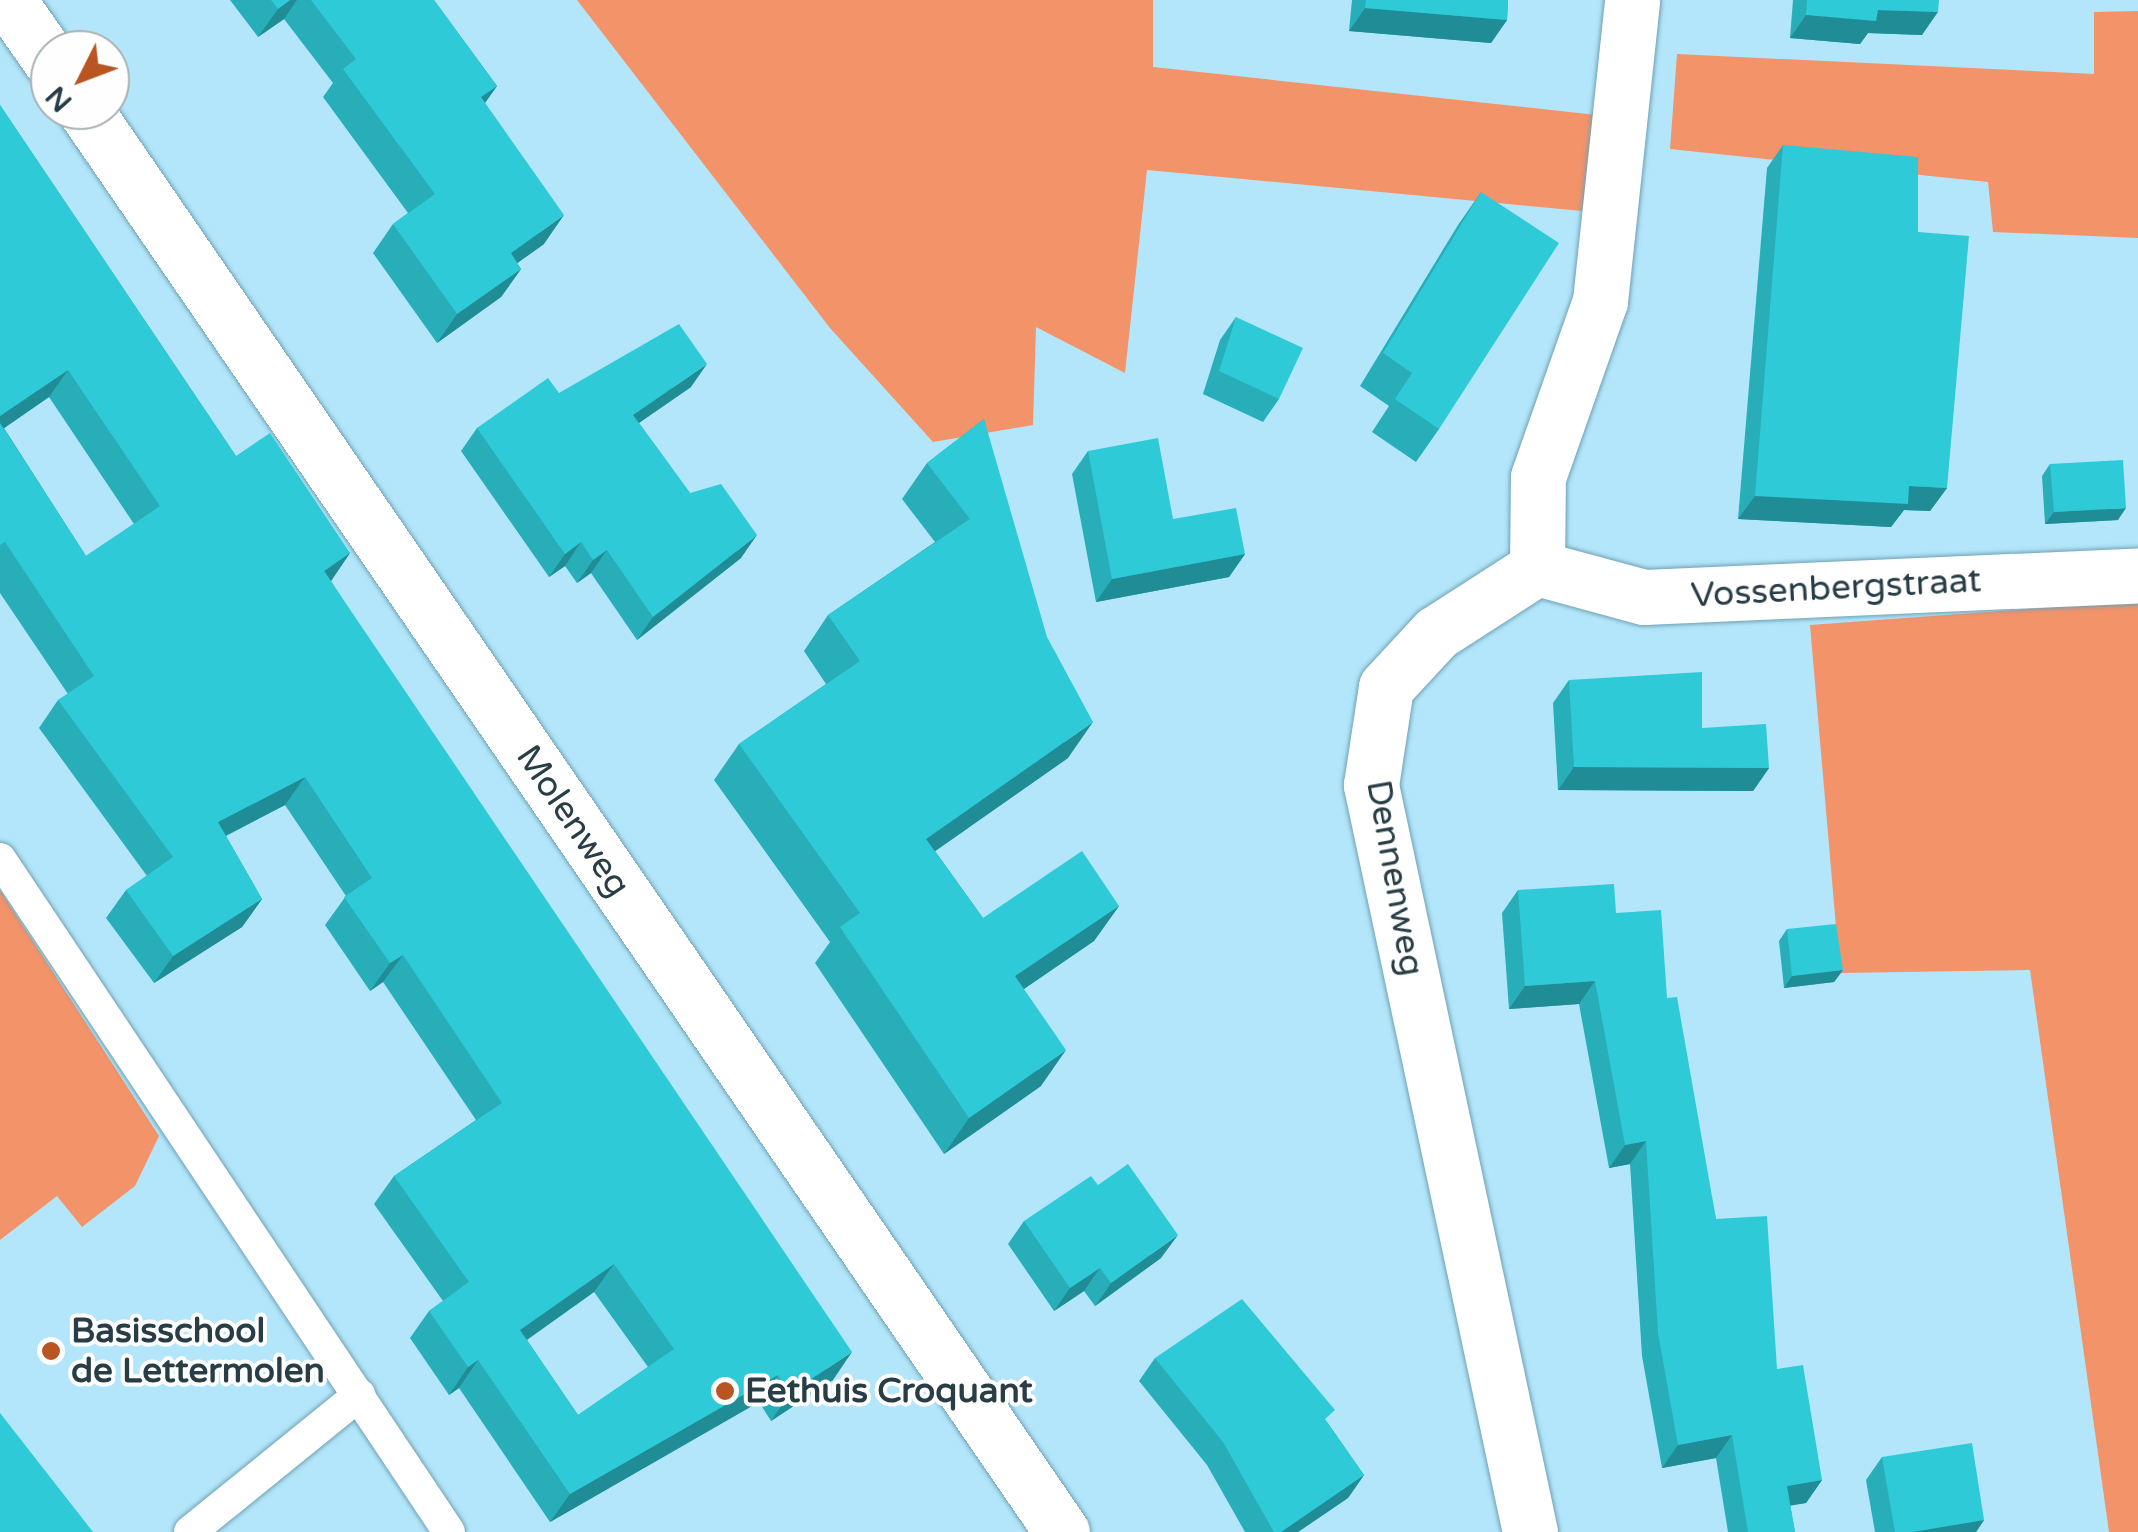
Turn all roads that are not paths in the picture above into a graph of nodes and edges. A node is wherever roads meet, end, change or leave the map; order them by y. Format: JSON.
{"nodes":[{"id":1,"x":8,"y":0,"type":"edge"},
{"id":2,"x":1632,"y":0,"type":"edge"},
{"id":3,"x":30,"y":31,"type":"edge"},
{"id":4,"x":99,"y":130,"type":"edge"},
{"id":5,"x":1537,"y":568,"type":"junction"},
{"id":6,"x":2138,"y":575,"type":"edge"},
{"id":7,"x":0,"y":858,"type":"edge"},
{"id":8,"x":358,"y":1395,"type":"junction"},
{"id":9,"x":190,"y":1532,"type":"edge"},
{"id":10,"x":449,"y":1532,"type":"edge"},
{"id":11,"x":1062,"y":1532,"type":"edge"},
{"id":12,"x":1530,"y":1532,"type":"edge"}],
"edges":[{"from":1,"to":3,"type":"street"},
{"from":2,"to":5,"type":"street"},
{"from":4,"to":11,"type":"street","name":"Molenweg"},
{"from":5,"to":6,"type":"street","name":"Vossenbergstraat"},
{"from":5,"to":12,"type":"street","name":"Dennenweg"},
{"from":7,"to":8,"type":"lane"},
{"from":8,"to":9,"type":"lane"},
{"from":8,"to":10,"type":"lane"}]}
